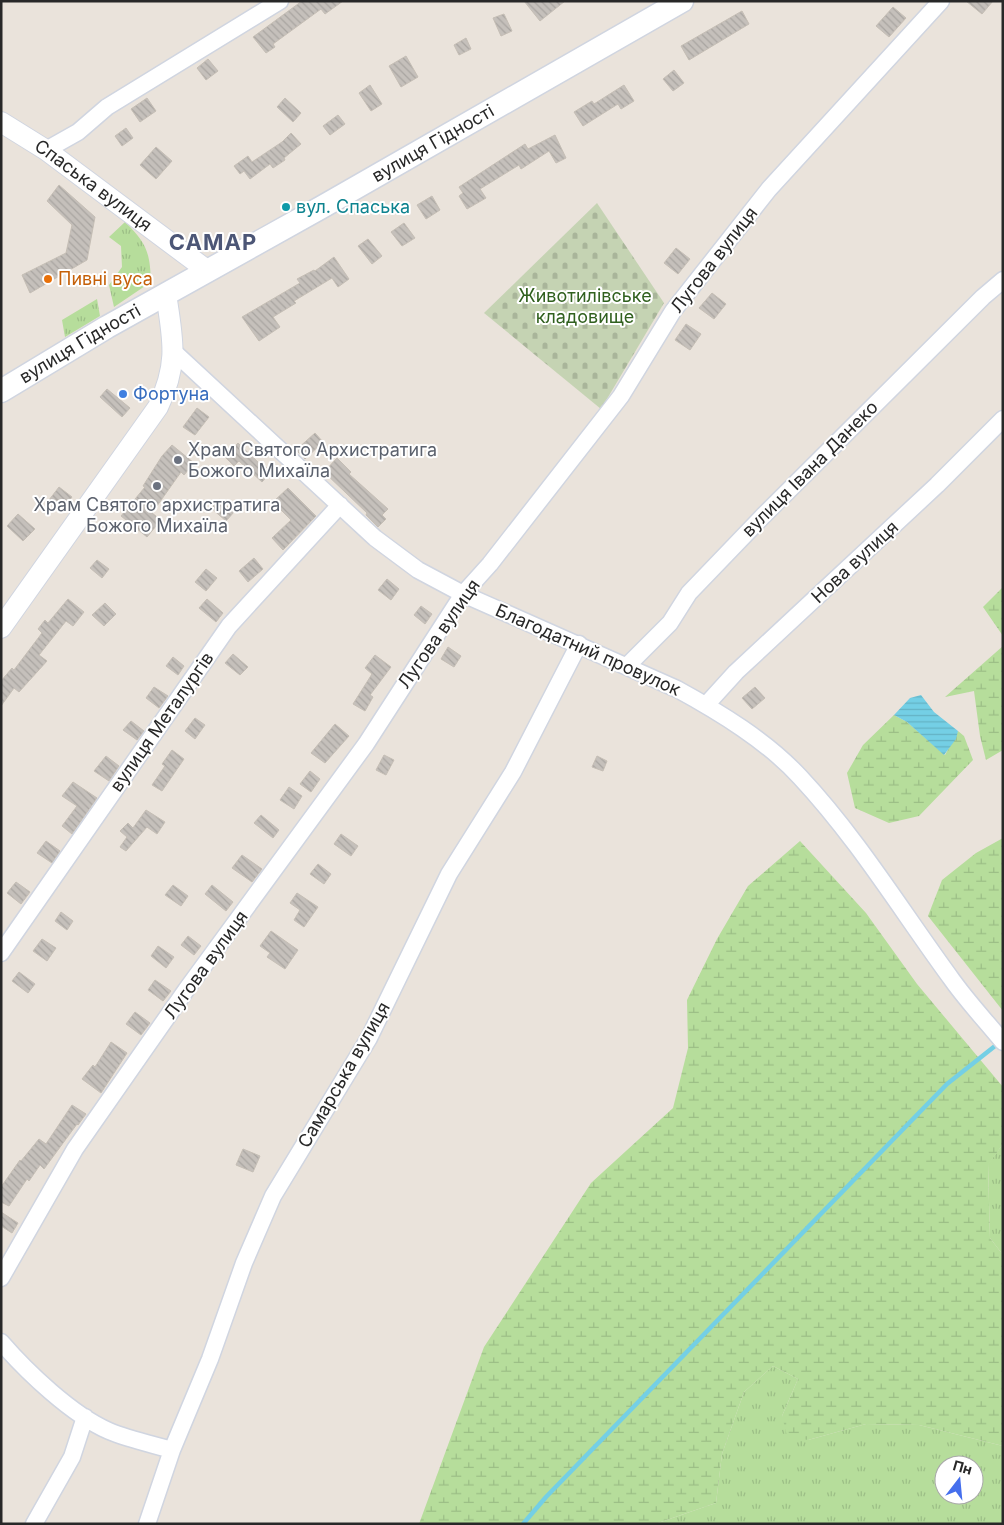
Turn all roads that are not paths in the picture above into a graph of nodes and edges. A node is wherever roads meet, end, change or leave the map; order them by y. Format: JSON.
{"nodes":[{"id":1,"x":280,"y":1,"type":"edge"},
{"id":2,"x":682,"y":1,"type":"edge"},
{"id":3,"x":941,"y":1,"type":"edge"},
{"id":4,"x":1,"y":122,"type":"edge"},
{"id":5,"x":46,"y":150,"type":"junction"},
{"id":6,"x":208,"y":272,"type":"junction"},
{"id":7,"x":1003,"y":280,"type":"edge"},
{"id":8,"x":166,"y":294,"type":"junction"},
{"id":9,"x":173,"y":351,"type":"junction"},
{"id":10,"x":1,"y":391,"type":"edge"},
{"id":11,"x":1003,"y":419,"type":"edge"},
{"id":12,"x":340,"y":504,"type":"junction"},
{"id":13,"x":463,"y":594,"type":"junction"},
{"id":14,"x":1,"y":628,"type":"edge"},
{"id":15,"x":579,"y":644,"type":"junction"},
{"id":16,"x":627,"y":666,"type":"junction"},
{"id":17,"x":706,"y":704,"type":"junction"},
{"id":18,"x":1,"y":953,"type":"edge"},
{"id":19,"x":1003,"y":1042,"type":"edge"},
{"id":20,"x":1,"y":1278,"type":"edge"},
{"id":21,"x":1,"y":1342,"type":"edge"},
{"id":22,"x":85,"y":1417,"type":"junction"},
{"id":23,"x":172,"y":1450,"type":"junction"},
{"id":24,"x":34,"y":1524,"type":"edge"},
{"id":25,"x":148,"y":1524,"type":"edge"}],
"edges":[{"from":1,"to":5,"type":"street"},
{"from":2,"to":6,"type":"main road","name":"вулиця Гідності"},
{"from":3,"to":13,"type":"street","name":"Лугова вулиця"},
{"from":4,"to":5,"type":"street","name":"Спаська вулиця"},
{"from":5,"to":6,"type":"street","name":"Спаська вулиця"},
{"from":6,"to":8,"type":"main road","name":"вулиця Гідності"},
{"from":7,"to":16,"type":"street","name":"вулиця Івана Данеко"},
{"from":8,"to":9,"type":"street"},
{"from":8,"to":10,"type":"main road","name":"вулиця Гідності"},
{"from":9,"to":12,"type":"street","name":"Благодатний провулок"},
{"from":9,"to":14,"type":"street"},
{"from":11,"to":17,"type":"street","name":"Нова вулиця"},
{"from":12,"to":13,"type":"street","name":"Благодатний провулок"},
{"from":12,"to":18,"type":"street","name":"вулиця Металургів"},
{"from":13,"to":15,"type":"street","name":"Благодатний провулок"},
{"from":13,"to":20,"type":"street","name":"Лугова вулиця"},
{"from":15,"to":16,"type":"street","name":"Благодатний провулок"},
{"from":15,"to":23,"type":"street","name":"Самарська вулиця"},
{"from":16,"to":17,"type":"street","name":"Благодатний провулок"},
{"from":17,"to":19,"type":"street","name":"Благодатний провулок"},
{"from":21,"to":22,"type":"street"},
{"from":22,"to":23,"type":"street"},
{"from":22,"to":24,"type":"street"},
{"from":23,"to":25,"type":"street","name":"Самарська вулиця"}]}
